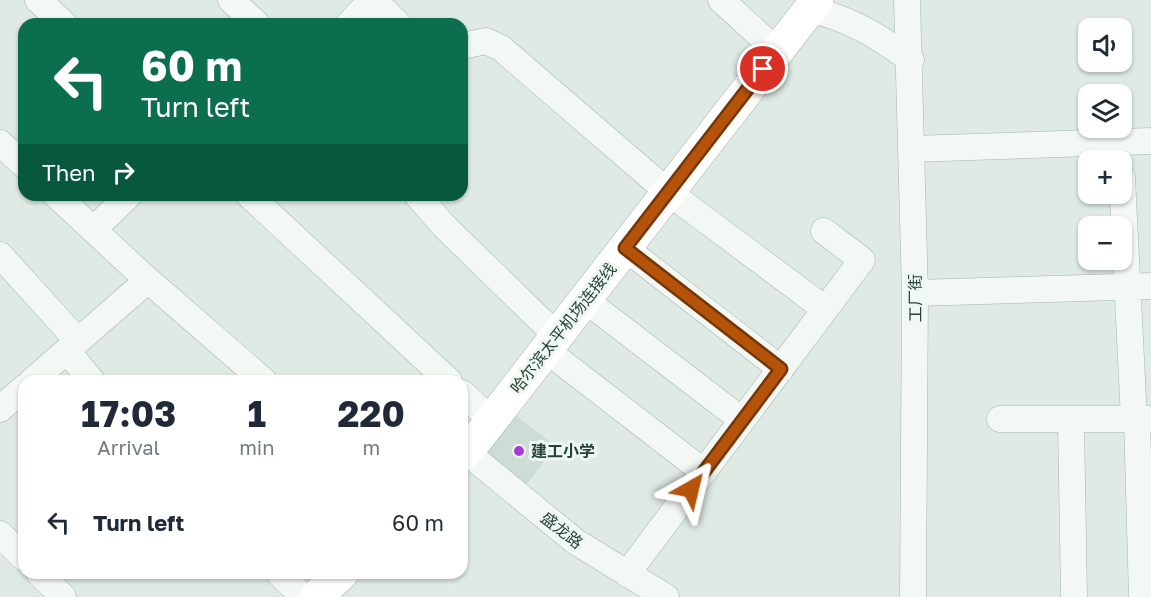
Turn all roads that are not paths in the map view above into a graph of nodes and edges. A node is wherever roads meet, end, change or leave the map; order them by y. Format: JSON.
{"nodes":[{"id":1,"x":38,"y":0,"type":"edge"},
{"id":2,"x":231,"y":0,"type":"edge"},
{"id":3,"x":373,"y":0,"type":"edge"},
{"id":4,"x":721,"y":0,"type":"edge"},
{"id":5,"x":907,"y":0,"type":"edge"},
{"id":6,"x":813,"y":5,"type":"edge"},
{"id":7,"x":58,"y":18,"type":"edge"},
{"id":8,"x":250,"y":18,"type":"edge"},
{"id":9,"x":355,"y":18,"type":"edge"},
{"id":10,"x":392,"y":18,"type":"edge"},
{"id":11,"x":468,"y":45,"type":"edge"},
{"id":12,"x":777,"y":51,"type":"junction"},
{"id":13,"x":910,"y":60,"type":"junction"},
{"id":14,"x":1151,"y":141,"type":"edge"},
{"id":15,"x":0,"y":143,"type":"edge"},
{"id":16,"x":912,"y":149,"type":"junction"},
{"id":17,"x":1124,"y":150,"type":"edge"},
{"id":18,"x":1078,"y":151,"type":"edge"},
{"id":19,"x":18,"y":160,"type":"edge"},
{"id":20,"x":668,"y":192,"type":"junction"},
{"id":21,"x":63,"y":201,"type":"edge"},
{"id":22,"x":123,"y":201,"type":"edge"},
{"id":23,"x":255,"y":201,"type":"edge"},
{"id":24,"x":422,"y":201,"type":"edge"},
{"id":25,"x":1126,"y":204,"type":"edge"},
{"id":26,"x":94,"y":229,"type":"junction"},
{"id":27,"x":824,"y":231,"type":"dead end"},
{"id":28,"x":625,"y":248,"type":"junction"},
{"id":29,"x":0,"y":255,"type":"edge"},
{"id":30,"x":148,"y":280,"type":"junction"},
{"id":31,"x":1139,"y":286,"type":"edge"},
{"id":32,"x":915,"y":293,"type":"junction"},
{"id":33,"x":585,"y":300,"type":"junction"},
{"id":34,"x":825,"y":309,"type":"junction"},
{"id":35,"x":551,"y":343,"type":"junction"},
{"id":36,"x":73,"y":346,"type":"junction"},
{"id":37,"x":781,"y":369,"type":"junction"},
{"id":38,"x":39,"y":375,"type":"edge"},
{"id":39,"x":89,"y":375,"type":"edge"},
{"id":40,"x":257,"y":375,"type":"edge"},
{"id":41,"x":443,"y":375,"type":"edge"},
{"id":42,"x":18,"y":393,"type":"edge"},
{"id":43,"x":468,"y":398,"type":"edge"},
{"id":44,"x":0,"y":409,"type":"edge"},
{"id":45,"x":1000,"y":419,"type":"dead end"},
{"id":46,"x":1141,"y":419,"type":"edge"},
{"id":47,"x":492,"y":420,"type":"junction"},
{"id":48,"x":742,"y":420,"type":"junction"},
{"id":49,"x":1071,"y":421,"type":"junction"},
{"id":50,"x":468,"y":448,"type":"edge"},
{"id":51,"x":468,"y":456,"type":"edge"},
{"id":52,"x":704,"y":472,"type":"junction"},
{"id":53,"x":0,"y":534,"type":"edge"},
{"id":54,"x":18,"y":552,"type":"edge"},
{"id":55,"x":627,"y":574,"type":"junction"},
{"id":56,"x":45,"y":579,"type":"edge"},
{"id":57,"x":285,"y":579,"type":"edge"},
{"id":58,"x":336,"y":579,"type":"edge"},
{"id":59,"x":63,"y":597,"type":"edge"},
{"id":60,"x":303,"y":597,"type":"edge"},
{"id":61,"x":316,"y":597,"type":"edge"},
{"id":62,"x":666,"y":597,"type":"edge"},
{"id":63,"x":913,"y":597,"type":"edge"},
{"id":64,"x":1074,"y":597,"type":"edge"},
{"id":65,"x":1142,"y":597,"type":"edge"}],
"edges":[{"from":1,"to":7,"type":"street"},
{"from":2,"to":8,"type":"street"},
{"from":3,"to":9,"type":"street"},
{"from":3,"to":10,"type":"street"},
{"from":4,"to":12,"type":"street"},
{"from":5,"to":13,"type":"street","name":"工厂街"},
{"from":6,"to":12,"type":"main road","name":"哈尔滨太平机场连接线"},
{"from":6,"to":13,"type":"street"},
{"from":11,"to":20,"type":"street"},
{"from":12,"to":20,"type":"main road","name":"哈尔滨太平机场连接线"},
{"from":13,"to":16,"type":"street","name":"工厂街"},
{"from":14,"to":17,"type":"street"},
{"from":15,"to":19,"type":"street"},
{"from":16,"to":18,"type":"street"},
{"from":16,"to":32,"type":"street","name":"工厂街"},
{"from":20,"to":28,"type":"main road","name":"哈尔滨太平机场连接线"},
{"from":20,"to":34,"type":"street"},
{"from":21,"to":26,"type":"street"},
{"from":22,"to":26,"type":"street"},
{"from":23,"to":41,"type":"street"},
{"from":24,"to":35,"type":"street"},
{"from":25,"to":31,"type":"street"},
{"from":26,"to":30,"type":"street"},
{"from":27,"to":34,"type":"street"},
{"from":28,"to":33,"type":"main road","name":"哈尔滨太平机场连接线"},
{"from":28,"to":37,"type":"street"},
{"from":29,"to":36,"type":"street"},
{"from":30,"to":36,"type":"street"},
{"from":30,"to":40,"type":"street"},
{"from":31,"to":32,"type":"street"},
{"from":31,"to":46,"type":"street"},
{"from":32,"to":63,"type":"street","name":"工厂街"},
{"from":33,"to":35,"type":"main road","name":"哈尔滨太平机场连接线"},
{"from":33,"to":48,"type":"street"},
{"from":34,"to":37,"type":"street"},
{"from":35,"to":47,"type":"main road","name":"哈尔滨太平机场连接线"},
{"from":35,"to":52,"type":"street"},
{"from":36,"to":38,"type":"street"},
{"from":36,"to":39,"type":"street"},
{"from":37,"to":48,"type":"street"},
{"from":42,"to":44,"type":"street"},
{"from":43,"to":47,"type":"street"},
{"from":45,"to":49,"type":"street"},
{"from":46,"to":49,"type":"street"},
{"from":46,"to":65,"type":"street"},
{"from":47,"to":50,"type":"main road","name":"哈尔滨太平机场连接线"},
{"from":48,"to":52,"type":"street"},
{"from":49,"to":64,"type":"street"},
{"from":51,"to":55,"type":"street","name":"盛龙路"},
{"from":52,"to":55,"type":"street"},
{"from":53,"to":54,"type":"street"},
{"from":55,"to":62,"type":"street","name":"盛龙路"},
{"from":56,"to":59,"type":"street"},
{"from":57,"to":60,"type":"street"},
{"from":58,"to":61,"type":"main road"}]}
